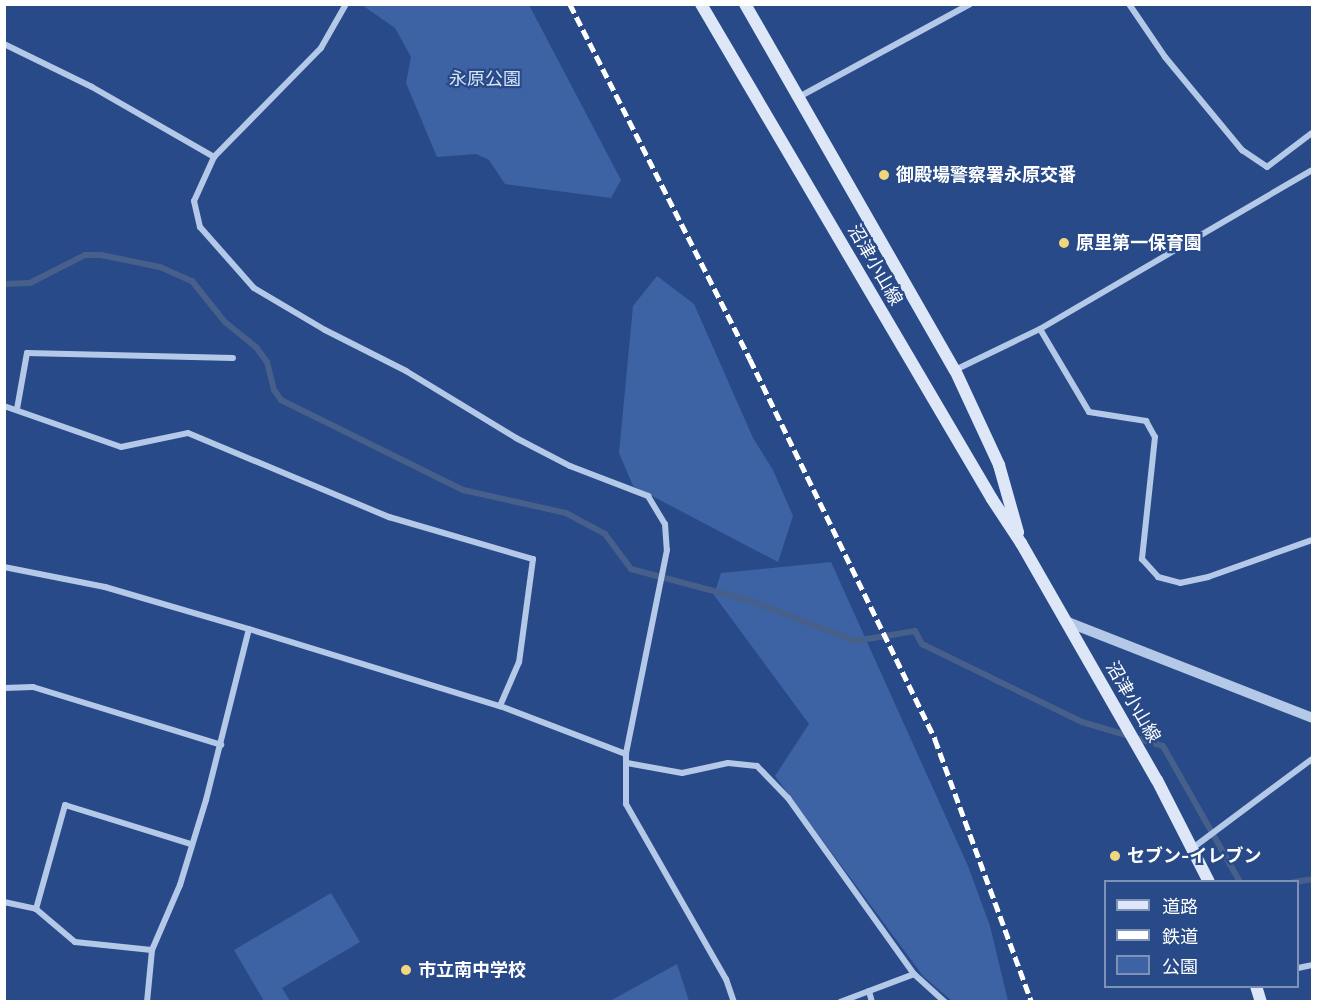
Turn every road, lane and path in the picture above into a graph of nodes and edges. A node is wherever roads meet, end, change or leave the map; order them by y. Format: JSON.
{"nodes":[{"id":1,"x":346,"y":4,"type":"edge"},
{"id":2,"x":701,"y":4,"type":"edge"},
{"id":3,"x":745,"y":4,"type":"edge"},
{"id":4,"x":970,"y":4,"type":"edge"},
{"id":5,"x":1129,"y":4,"type":"edge"},
{"id":6,"x":957,"y":8,"type":"edge"},
{"id":7,"x":6,"y":47,"type":"edge"},
{"id":8,"x":798,"y":98,"type":"junction"},
{"id":9,"x":1312,"y":133,"type":"edge"},
{"id":10,"x":214,"y":157,"type":"junction"},
{"id":11,"x":1312,"y":170,"type":"edge"},
{"id":12,"x":1040,"y":328,"type":"junction"},
{"id":13,"x":233,"y":358,"type":"dead end"},
{"id":14,"x":955,"y":370,"type":"junction"},
{"id":15,"x":4,"y":406,"type":"edge"},
{"id":16,"x":17,"y":409,"type":"junction"},
{"id":17,"x":1312,"y":540,"type":"edge"},
{"id":18,"x":1021,"y":543,"type":"junction"},
{"id":19,"x":4,"y":567,"type":"edge"},
{"id":20,"x":1065,"y":621,"type":"junction"},
{"id":21,"x":249,"y":629,"type":"junction"},
{"id":22,"x":4,"y":688,"type":"edge"},
{"id":23,"x":501,"y":706,"type":"junction"},
{"id":24,"x":1312,"y":718,"type":"edge"},
{"id":25,"x":221,"y":745,"type":"junction"},
{"id":26,"x":626,"y":753,"type":"junction"},
{"id":27,"x":1312,"y":759,"type":"edge"},
{"id":28,"x":627,"y":763,"type":"junction"},
{"id":29,"x":191,"y":844,"type":"junction"},
{"id":30,"x":1194,"y":847,"type":"junction"},
{"id":31,"x":1208,"y":880,"type":"edge"},
{"id":32,"x":4,"y":902,"type":"edge"},
{"id":33,"x":36,"y":909,"type":"junction"},
{"id":34,"x":152,"y":950,"type":"junction"},
{"id":35,"x":914,"y":974,"type":"junction"},
{"id":36,"x":869,"y":991,"type":"junction"},
{"id":37,"x":147,"y":1002,"type":"edge"},
{"id":38,"x":734,"y":1002,"type":"edge"},
{"id":39,"x":840,"y":1002,"type":"edge"},
{"id":40,"x":872,"y":1002,"type":"edge"},
{"id":41,"x":945,"y":1002,"type":"edge"}],
"edges":[{"from":1,"to":10,"type":"street"},
{"from":2,"to":18,"type":"main road","name":"沼津小山線"},
{"from":3,"to":8,"type":"main road","name":"沼津小山線"},
{"from":4,"to":6,"type":"street"},
{"from":5,"to":9,"type":"street"},
{"from":6,"to":8,"type":"street"},
{"from":7,"to":10,"type":"street"},
{"from":8,"to":14,"type":"main road","name":"沼津小山線"},
{"from":10,"to":26,"type":"street"},
{"from":11,"to":12,"type":"street"},
{"from":12,"to":14,"type":"street"},
{"from":12,"to":17,"type":"street"},
{"from":13,"to":16,"type":"street"},
{"from":14,"to":18,"type":"main road","name":"沼津小山線"},
{"from":15,"to":16,"type":"street"},
{"from":16,"to":23,"type":"street"},
{"from":18,"to":20,"type":"main road","name":"沼津小山線"},
{"from":19,"to":21,"type":"street"},
{"from":20,"to":24,"type":"street"},
{"from":20,"to":30,"type":"main road","name":"沼津小山線"},
{"from":21,"to":23,"type":"street"},
{"from":21,"to":25,"type":"street"},
{"from":22,"to":25,"type":"street"},
{"from":23,"to":26,"type":"street"},
{"from":25,"to":29,"type":"street"},
{"from":26,"to":28,"type":"street"},
{"from":27,"to":30,"type":"street"},
{"from":28,"to":35,"type":"street"},
{"from":28,"to":38,"type":"street"},
{"from":29,"to":33,"type":"street"},
{"from":29,"to":34,"type":"street"},
{"from":30,"to":31,"type":"main road","name":"沼津小山線"},
{"from":32,"to":33,"type":"street"},
{"from":33,"to":34,"type":"street"},
{"from":34,"to":37,"type":"street"},
{"from":35,"to":36,"type":"street"},
{"from":35,"to":41,"type":"street"},
{"from":36,"to":39,"type":"street"},
{"from":36,"to":40,"type":"street"}]}
